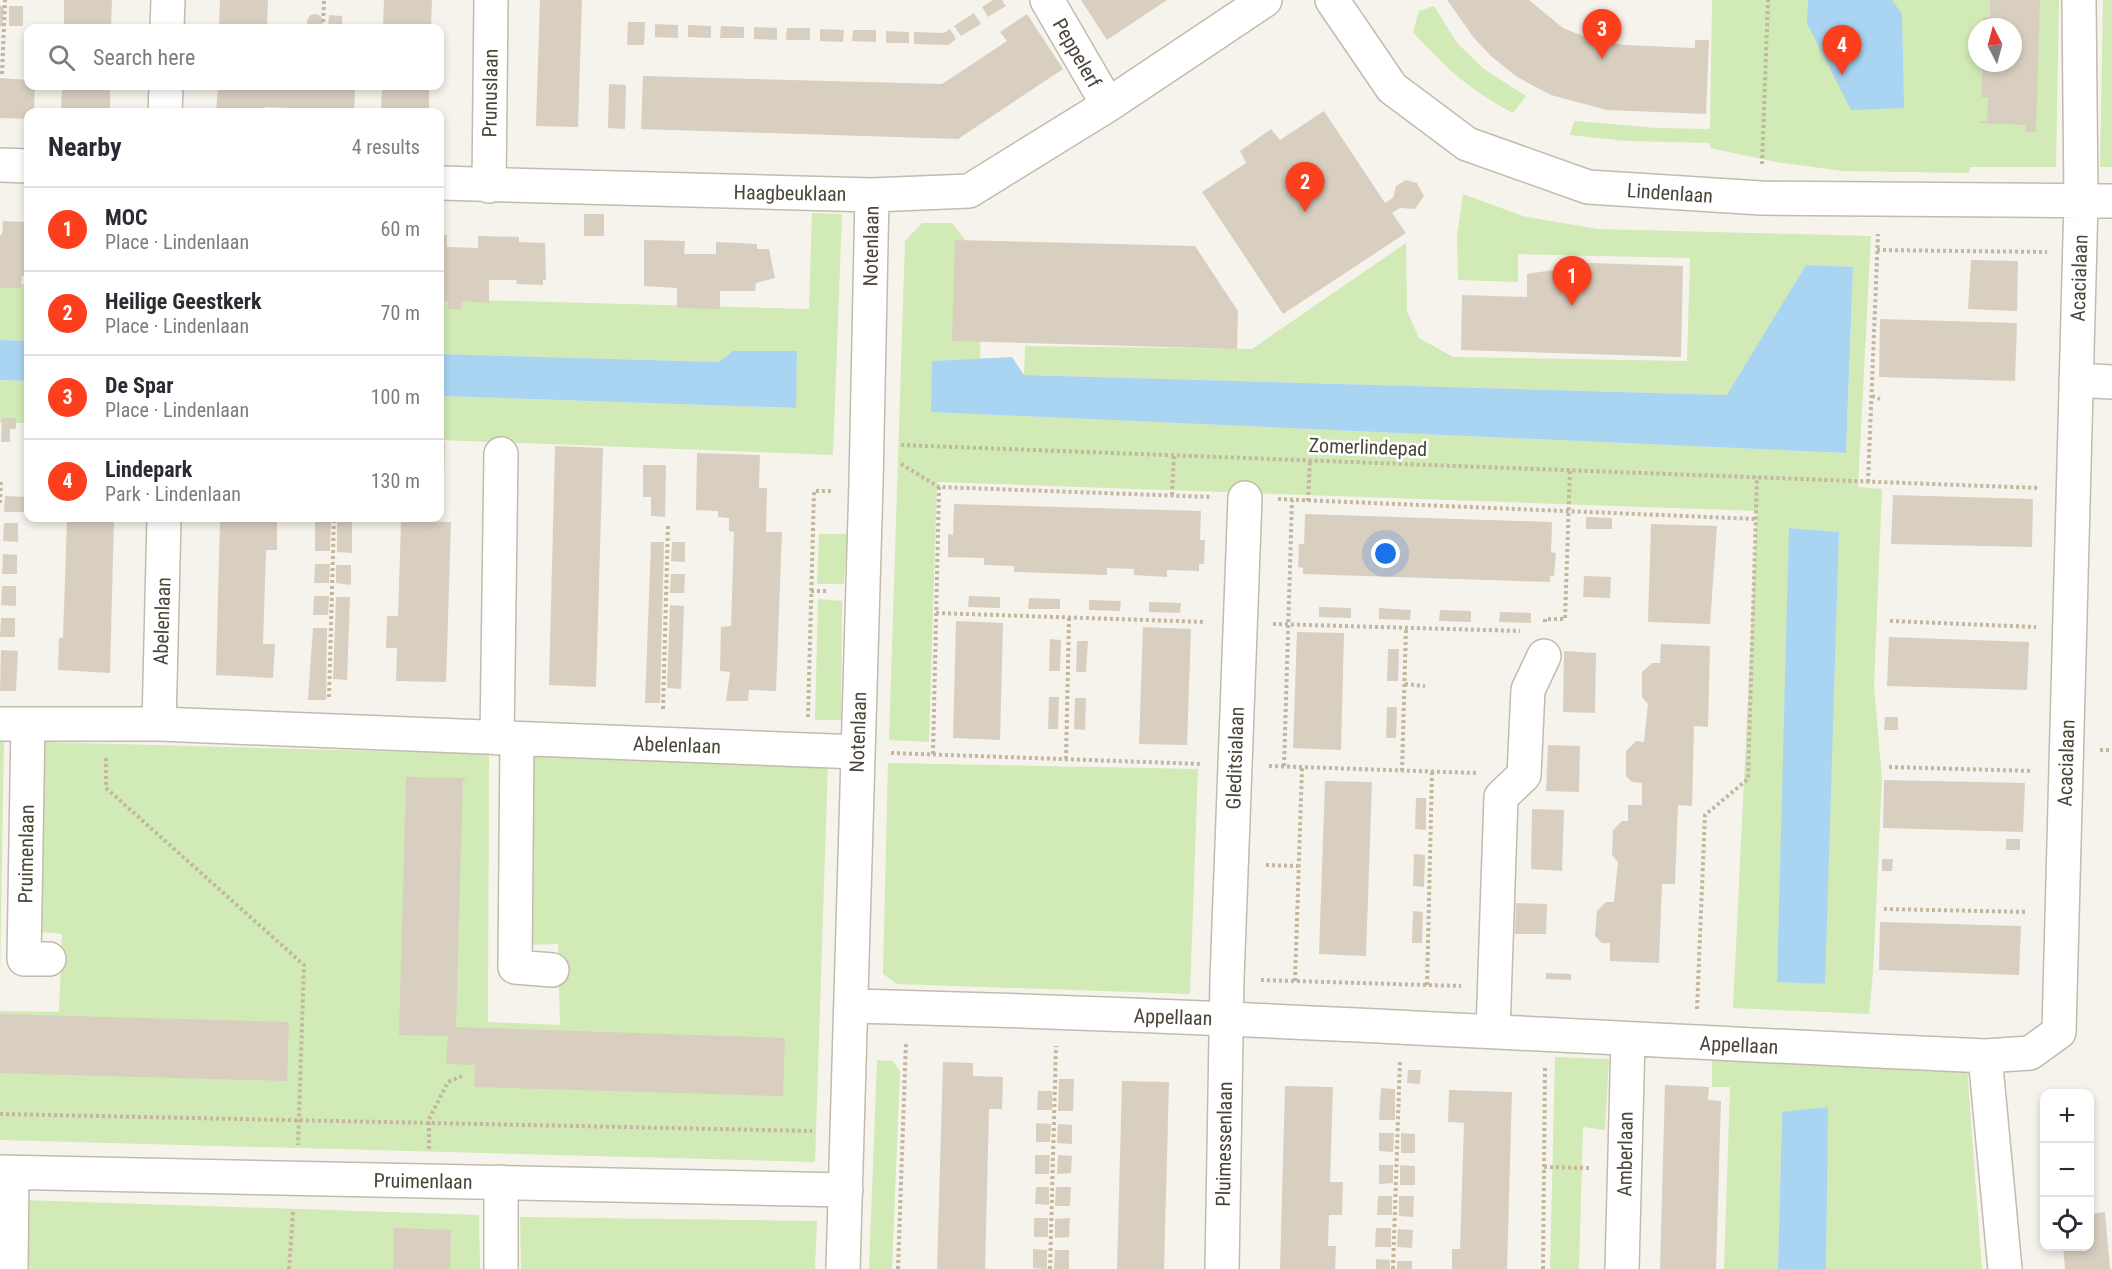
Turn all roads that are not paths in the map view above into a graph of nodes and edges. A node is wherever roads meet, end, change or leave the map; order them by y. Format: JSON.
{"nodes":[{"id":1,"x":168,"y":0,"type":"edge"},
{"id":2,"x":491,"y":0,"type":"edge"},
{"id":3,"x":1047,"y":0,"type":"edge"},
{"id":4,"x":1332,"y":0,"type":"edge"},
{"id":5,"x":2079,"y":0,"type":"edge"},
{"id":6,"x":1262,"y":1,"type":"edge"},
{"id":7,"x":167,"y":24,"type":"edge"},
{"id":8,"x":166,"y":90,"type":"edge"},
{"id":9,"x":1108,"y":105,"type":"junction"},
{"id":10,"x":165,"y":108,"type":"edge"},
{"id":11,"x":0,"y":165,"type":"edge"},
{"id":12,"x":24,"y":166,"type":"edge"},
{"id":13,"x":444,"y":183,"type":"edge"},
{"id":14,"x":489,"y":186,"type":"junction"},
{"id":15,"x":872,"y":195,"type":"junction"},
{"id":16,"x":2096,"y":201,"type":"edge"},
{"id":17,"x":2076,"y":380,"type":"junction"},
{"id":18,"x":2112,"y":382,"type":"edge"},
{"id":19,"x":501,"y":454,"type":"dead end"},
{"id":20,"x":1245,"y":498,"type":"road end"},
{"id":21,"x":165,"y":522,"type":"edge"},
{"id":22,"x":1544,"y":656,"type":"road end"},
{"id":23,"x":14,"y":724,"type":"edge"},
{"id":24,"x":159,"y":724,"type":"junction"},
{"id":25,"x":507,"y":738,"type":"junction"},
{"id":26,"x":858,"y":752,"type":"junction"},
{"id":27,"x":49,"y":959,"type":"dead end"},
{"id":28,"x":552,"y":970,"type":"dead end"},
{"id":29,"x":852,"y":1006,"type":"junction"},
{"id":30,"x":1225,"y":1019,"type":"junction"},
{"id":31,"x":1493,"y":1031,"type":"junction"},
{"id":32,"x":1628,"y":1039,"type":"junction"},
{"id":33,"x":1985,"y":1056,"type":"junction"},
{"id":34,"x":6,"y":1172,"type":"edge"},
{"id":35,"x":501,"y":1182,"type":"junction"},
{"id":36,"x":846,"y":1190,"type":"junction"},
{"id":37,"x":11,"y":1269,"type":"edge"},
{"id":38,"x":501,"y":1269,"type":"edge"},
{"id":39,"x":843,"y":1269,"type":"edge"},
{"id":40,"x":1222,"y":1269,"type":"edge"},
{"id":41,"x":1622,"y":1269,"type":"edge"},
{"id":42,"x":2005,"y":1269,"type":"edge"}],
"edges":[{"from":1,"to":7,"type":"street"},
{"from":2,"to":14,"type":"street","name":"Prunuslaan"},
{"from":3,"to":9,"type":"street","name":"Peppelerf"},
{"from":4,"to":16,"type":"street","name":"Lindenlaan"},
{"from":5,"to":16,"type":"street"},
{"from":6,"to":9,"type":"street","name":"Haagbeuklaan"},
{"from":8,"to":10,"type":"street"},
{"from":9,"to":15,"type":"street","name":"Haagbeuklaan"},
{"from":11,"to":12,"type":"street"},
{"from":13,"to":14,"type":"street","name":"Haagbeuklaan"},
{"from":14,"to":15,"type":"street","name":"Haagbeuklaan"},
{"from":15,"to":26,"type":"street","name":"Notenlaan"},
{"from":16,"to":17,"type":"street","name":"Acacialaan"},
{"from":17,"to":18,"type":"street"},
{"from":17,"to":33,"type":"street","name":"Acacialaan"},
{"from":19,"to":25,"type":"street"},
{"from":20,"to":30,"type":"street","name":"Gleditsialaan"},
{"from":21,"to":24,"type":"street","name":"Abelenlaan"},
{"from":22,"to":31,"type":"street"},
{"from":23,"to":24,"type":"street","name":"Abelenlaan"},
{"from":23,"to":27,"type":"street","name":"Pruimenlaan"},
{"from":24,"to":25,"type":"street","name":"Abelenlaan"},
{"from":25,"to":26,"type":"street","name":"Abelenlaan"},
{"from":25,"to":28,"type":"street"},
{"from":26,"to":29,"type":"street","name":"Notenlaan"},
{"from":29,"to":30,"type":"street","name":"Appellaan"},
{"from":29,"to":36,"type":"street","name":"Notenlaan"},
{"from":30,"to":31,"type":"street","name":"Appellaan"},
{"from":30,"to":40,"type":"street","name":"Pluimessenlaan"},
{"from":31,"to":32,"type":"street","name":"Appellaan"},
{"from":32,"to":33,"type":"street","name":"Appellaan"},
{"from":32,"to":41,"type":"street","name":"Amberlaan"},
{"from":33,"to":42,"type":"street"},
{"from":34,"to":35,"type":"street","name":"Pruimenlaan"},
{"from":34,"to":37,"type":"street"},
{"from":35,"to":36,"type":"street","name":"Pruimenlaan"},
{"from":35,"to":38,"type":"street"},
{"from":36,"to":39,"type":"street","name":"Notenlaan"}]}
